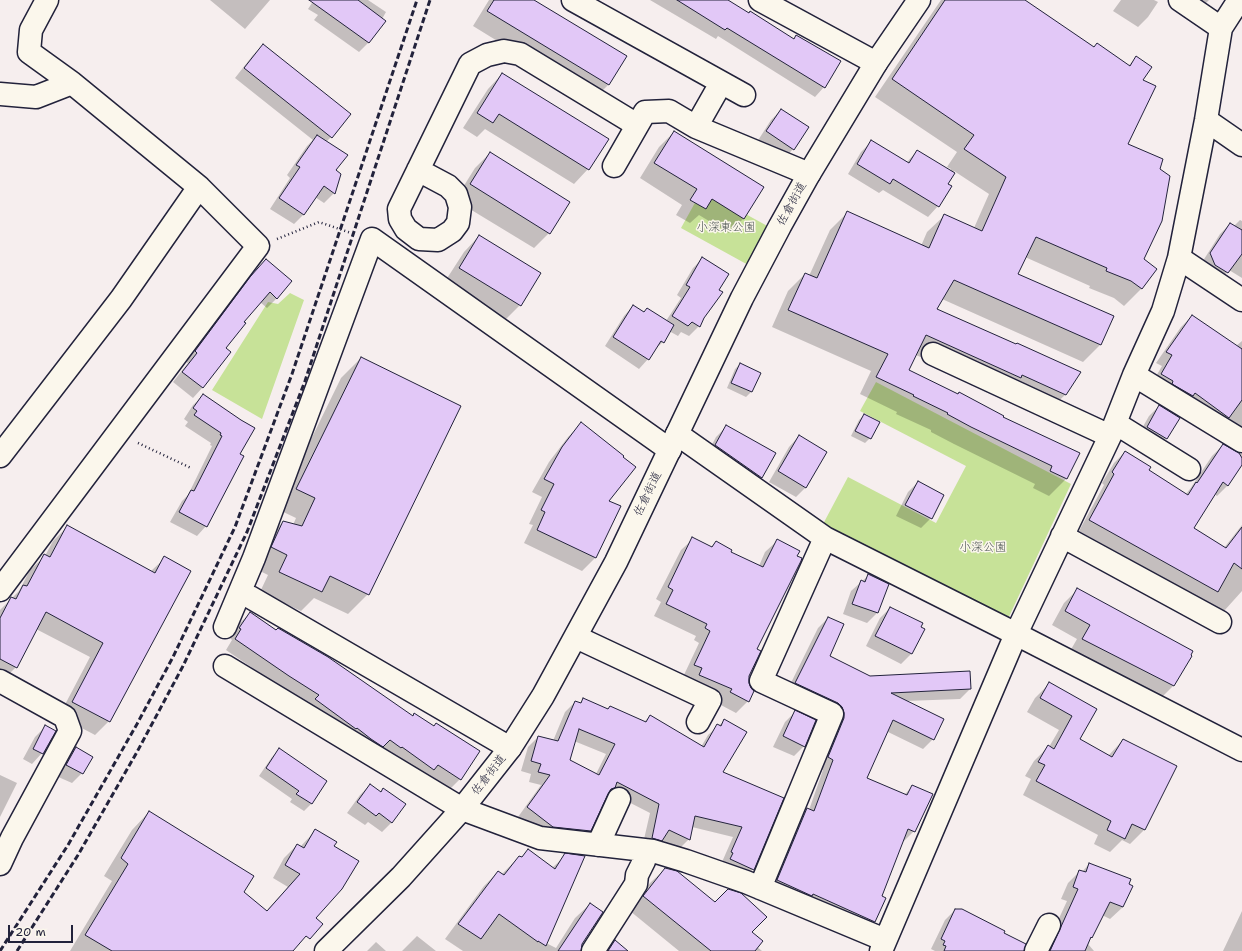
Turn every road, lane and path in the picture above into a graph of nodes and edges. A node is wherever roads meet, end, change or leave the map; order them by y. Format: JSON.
{"nodes":[{"id":1,"x":47,"y":0,"type":"edge"},
{"id":2,"x":573,"y":0,"type":"edge"},
{"id":3,"x":760,"y":0,"type":"edge"},
{"id":4,"x":1180,"y":0,"type":"edge"},
{"id":5,"x":1239,"y":0,"type":"edge"},
{"id":6,"x":915,"y":1,"type":"edge"},
{"id":7,"x":1221,"y":28,"type":"junction"},
{"id":8,"x":876,"y":63,"type":"junction"},
{"id":9,"x":72,"y":83,"type":"junction"},
{"id":10,"x":721,"y":83,"type":"junction"},
{"id":11,"x":0,"y":94,"type":"edge"},
{"id":12,"x":744,"y":95,"type":"dead end"},
{"id":13,"x":1206,"y":120,"type":"junction"},
{"id":14,"x":637,"y":125,"type":"junction"},
{"id":15,"x":696,"y":127,"type":"junction"},
{"id":16,"x":1242,"y":144,"type":"edge"},
{"id":17,"x":614,"y":166,"type":"dead end"},
{"id":18,"x":418,"y":170,"type":"dead end"},
{"id":19,"x":809,"y":174,"type":"junction"},
{"id":20,"x":199,"y":187,"type":"junction"},
{"id":21,"x":372,"y":239,"type":"junction"},
{"id":22,"x":258,"y":246,"type":"junction"},
{"id":23,"x":1179,"y":258,"type":"junction"},
{"id":24,"x":1242,"y":300,"type":"edge"},
{"id":25,"x":933,"y":354,"type":"dead end"},
{"id":26,"x":1134,"y":375,"type":"junction"},
{"id":27,"x":1112,"y":430,"type":"junction"},
{"id":28,"x":117,"y":434,"type":"junction"},
{"id":29,"x":1242,"y":441,"type":"edge"},
{"id":30,"x":673,"y":442,"type":"junction"},
{"id":31,"x":0,"y":456,"type":"edge"},
{"id":32,"x":191,"y":468,"type":"dead end"},
{"id":33,"x":1189,"y":469,"type":"dead end"},
{"id":34,"x":1062,"y":536,"type":"junction"},
{"id":35,"x":825,"y":538,"type":"junction"},
{"id":36,"x":0,"y":590,"type":"edge"},
{"id":37,"x":250,"y":597,"type":"dead end"},
{"id":38,"x":1220,"y":622,"type":"dead end"},
{"id":39,"x":225,"y":627,"type":"dead end"},
{"id":40,"x":1016,"y":634,"type":"junction"},
{"id":41,"x":576,"y":637,"type":"junction"},
{"id":42,"x":225,"y":666,"type":"dead end"},
{"id":43,"x":0,"y":681,"type":"edge"},
{"id":44,"x":698,"y":722,"type":"dead end"},
{"id":45,"x":510,"y":748,"type":"junction"},
{"id":46,"x":1242,"y":750,"type":"edge"},
{"id":47,"x":619,"y":799,"type":"dead end"},
{"id":48,"x":462,"y":809,"type":"junction"},
{"id":49,"x":598,"y":844,"type":"junction"},
{"id":50,"x":645,"y":850,"type":"junction"},
{"id":51,"x":0,"y":864,"type":"edge"},
{"id":52,"x":760,"y":888,"type":"junction"},
{"id":53,"x":1049,"y":925,"type":"dead end"},
{"id":54,"x":885,"y":947,"type":"edge"},
{"id":55,"x":326,"y":951,"type":"edge"},
{"id":56,"x":593,"y":951,"type":"edge"},
{"id":57,"x":1036,"y":951,"type":"edge"}],
"edges":[{"from":1,"to":9,"type":"street"},
{"from":2,"to":10,"type":"street"},
{"from":3,"to":8,"type":"street"},
{"from":4,"to":7,"type":"street"},
{"from":5,"to":7,"type":"street"},
{"from":6,"to":8,"type":"street","name":"佐倉街道"},
{"from":7,"to":13,"type":"street"},
{"from":8,"to":19,"type":"street","name":"佐倉街道"},
{"from":9,"to":11,"type":"street"},
{"from":9,"to":20,"type":"street"},
{"from":10,"to":12,"type":"street"},
{"from":10,"to":15,"type":"street"},
{"from":13,"to":16,"type":"street"},
{"from":13,"to":23,"type":"street"},
{"from":14,"to":15,"type":"street"},
{"from":14,"to":17,"type":"street"},
{"from":14,"to":18,"type":"street"},
{"from":15,"to":19,"type":"street"},
{"from":19,"to":30,"type":"street","name":"佐倉街道"},
{"from":20,"to":22,"type":"street"},
{"from":20,"to":31,"type":"street"},
{"from":21,"to":22,"type":"path"},
{"from":21,"to":30,"type":"street"},
{"from":21,"to":39,"type":"street"},
{"from":22,"to":28,"type":"street"},
{"from":23,"to":24,"type":"street"},
{"from":23,"to":26,"type":"street"},
{"from":25,"to":27,"type":"street"},
{"from":26,"to":27,"type":"street"},
{"from":26,"to":29,"type":"street"},
{"from":27,"to":33,"type":"street"},
{"from":27,"to":34,"type":"street"},
{"from":28,"to":32,"type":"path"},
{"from":28,"to":36,"type":"street"},
{"from":30,"to":35,"type":"street"},
{"from":30,"to":41,"type":"street","name":"佐倉街道"},
{"from":34,"to":38,"type":"street"},
{"from":34,"to":40,"type":"street"},
{"from":35,"to":40,"type":"street"},
{"from":35,"to":52,"type":"street"},
{"from":37,"to":45,"type":"street"},
{"from":40,"to":46,"type":"street"},
{"from":40,"to":54,"type":"street"},
{"from":41,"to":44,"type":"street"},
{"from":41,"to":45,"type":"street","name":"佐倉街道"},
{"from":42,"to":48,"type":"street"},
{"from":43,"to":51,"type":"street"},
{"from":45,"to":48,"type":"street","name":"佐倉街道"},
{"from":47,"to":49,"type":"street"},
{"from":48,"to":49,"type":"street"},
{"from":48,"to":55,"type":"street","name":"佐倉街道"},
{"from":49,"to":50,"type":"street"},
{"from":50,"to":52,"type":"street"},
{"from":50,"to":56,"type":"street"},
{"from":52,"to":54,"type":"street"},
{"from":53,"to":57,"type":"street"}]}
